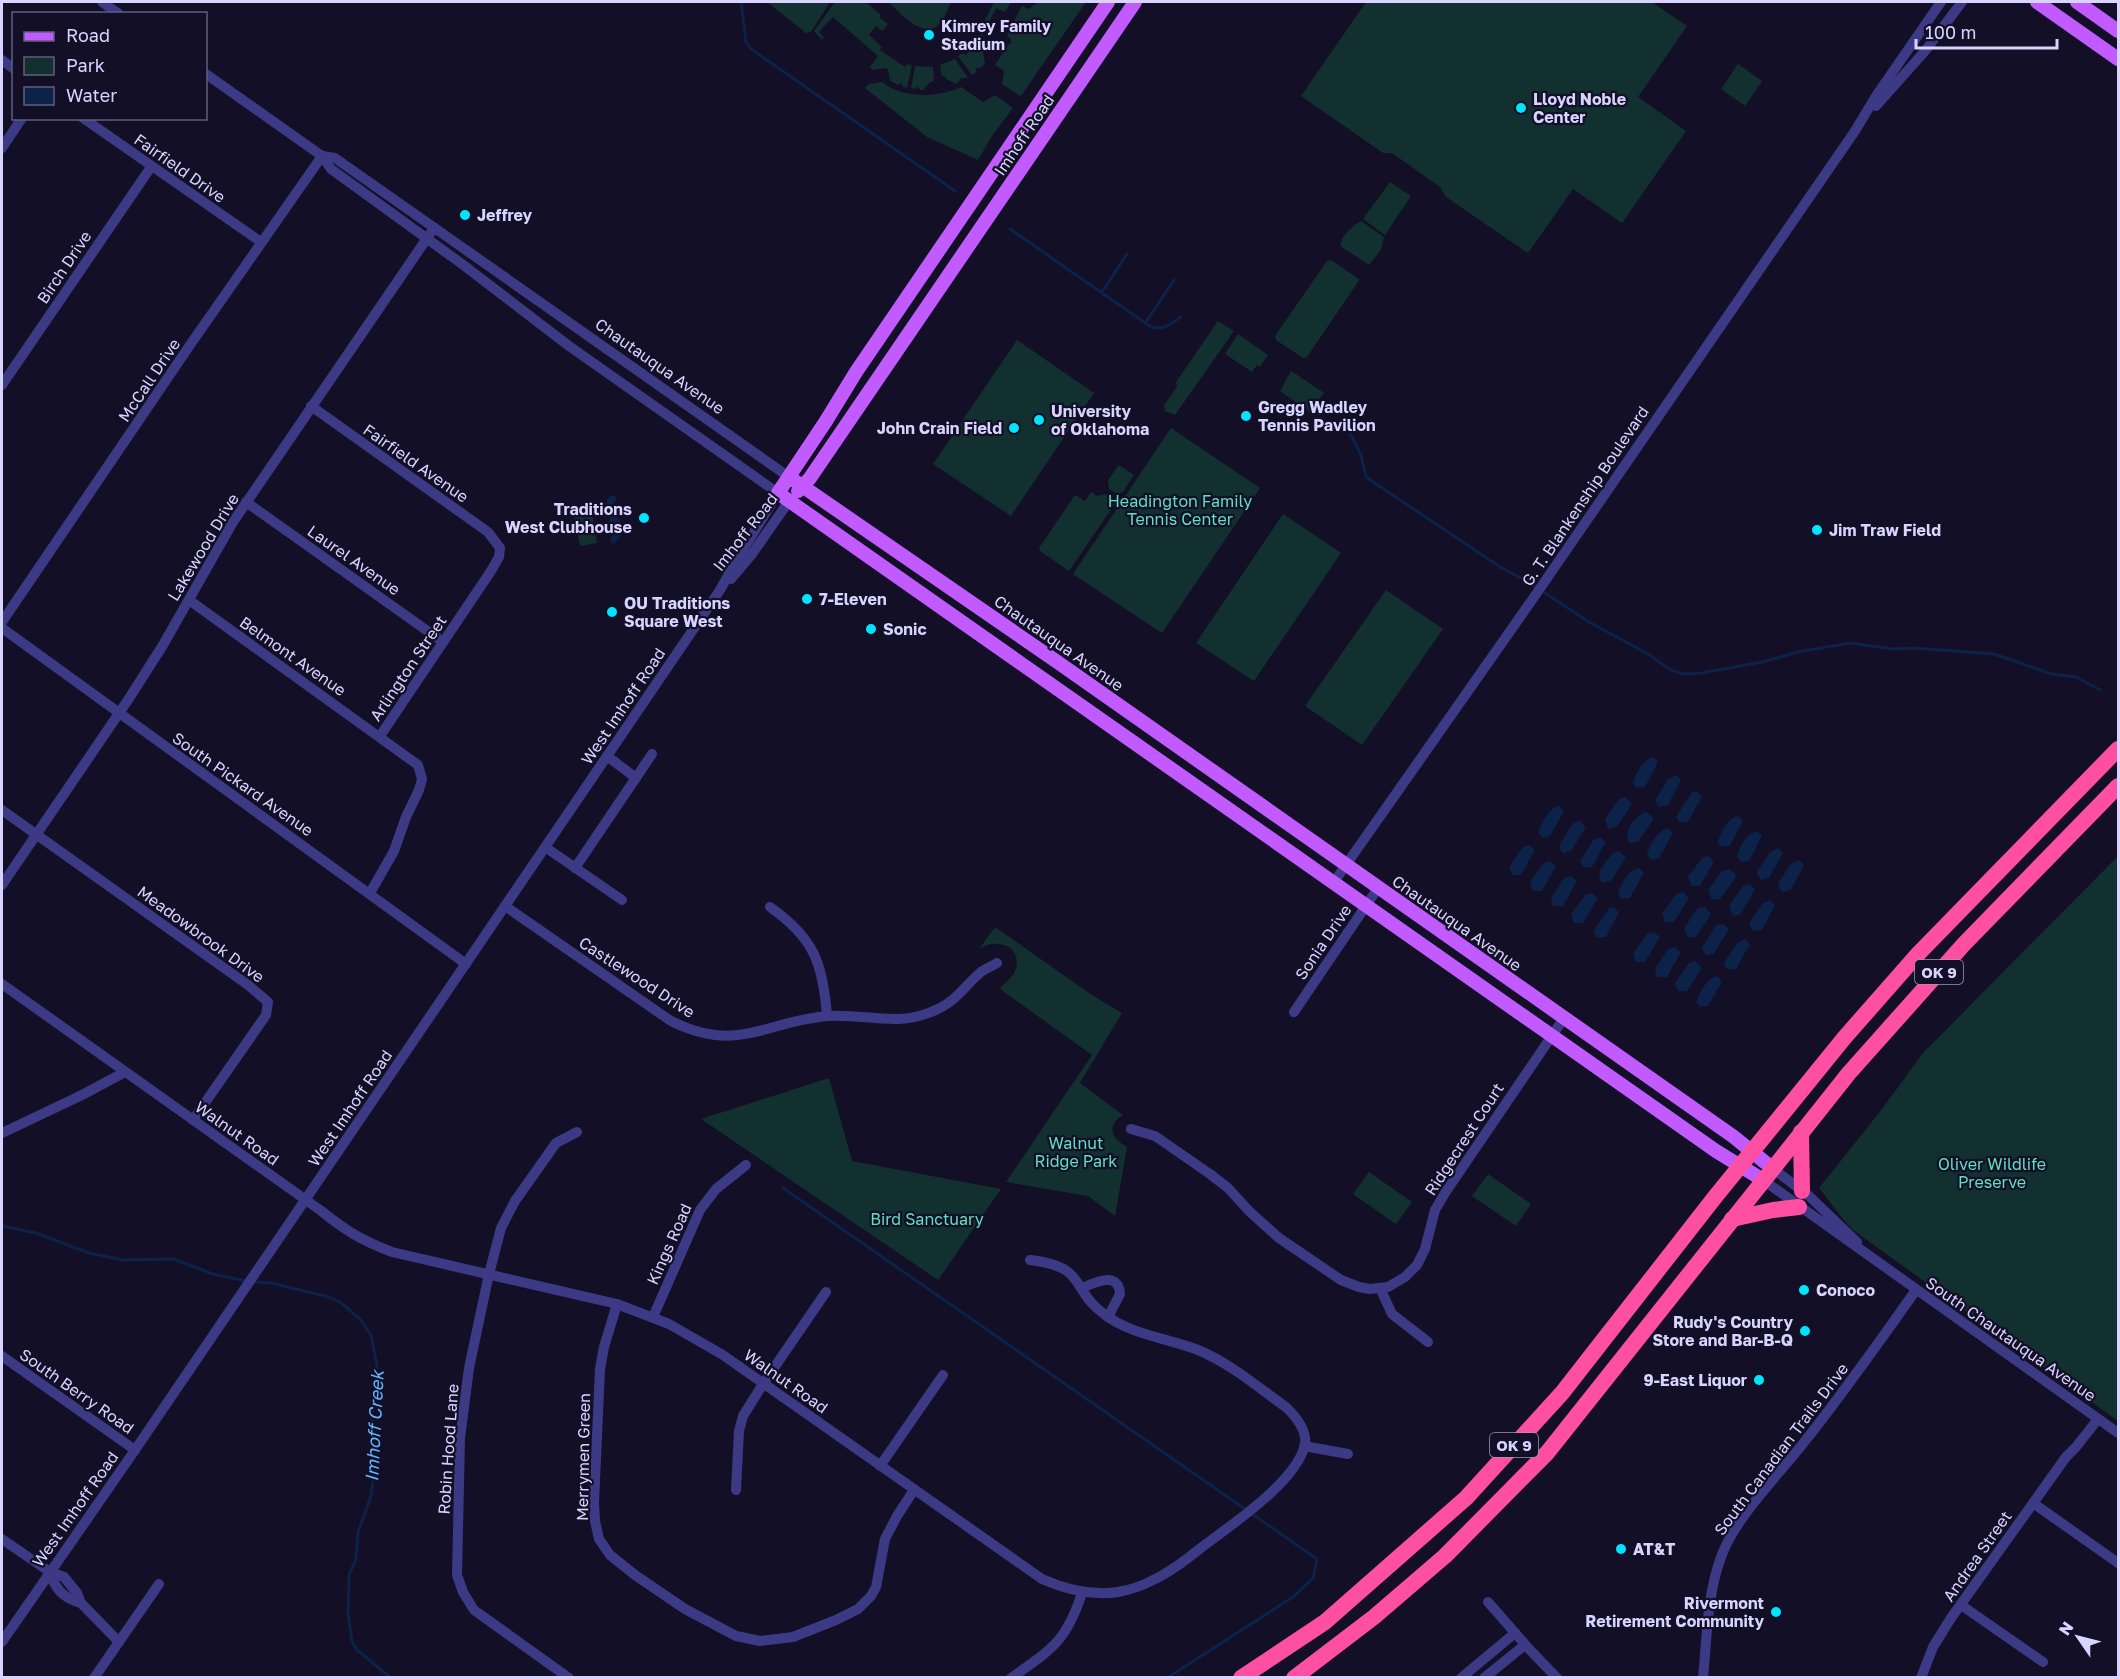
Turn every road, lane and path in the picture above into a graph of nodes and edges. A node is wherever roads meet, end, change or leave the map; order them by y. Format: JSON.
{"nodes":[{"id":1,"x":102,"y":2,"type":"edge"},
{"id":2,"x":1108,"y":2,"type":"edge"},
{"id":3,"x":1135,"y":2,"type":"edge"},
{"id":4,"x":1941,"y":2,"type":"edge"},
{"id":5,"x":1962,"y":2,"type":"edge"},
{"id":6,"x":2037,"y":2,"type":"edge"},
{"id":7,"x":2077,"y":2,"type":"edge"},
{"id":8,"x":116,"y":12,"type":"edge"},
{"id":9,"x":2118,"y":31,"type":"edge"},
{"id":10,"x":2118,"y":59,"type":"edge"},
{"id":11,"x":207,"y":75,"type":"edge"},
{"id":12,"x":21,"y":120,"type":"edge"},
{"id":13,"x":86,"y":120,"type":"edge"},
{"id":14,"x":1858,"y":127,"type":"junction"},
{"id":15,"x":2,"y":148,"type":"edge"},
{"id":16,"x":322,"y":156,"type":"junction"},
{"id":17,"x":151,"y":166,"type":"junction"},
{"id":18,"x":434,"y":228,"type":"junction"},
{"id":19,"x":426,"y":239,"type":"junction"},
{"id":20,"x":261,"y":242,"type":"junction"},
{"id":21,"x":2,"y":385,"type":"edge"},
{"id":22,"x":311,"y":406,"type":"junction"},
{"id":23,"x":789,"y":477,"type":"junction"},
{"id":24,"x":803,"y":486,"type":"junction"},
{"id":25,"x":784,"y":497,"type":"junction"},
{"id":26,"x":246,"y":502,"type":"junction"},
{"id":27,"x":500,"y":548,"type":"joint"},
{"id":28,"x":720,"y":590,"type":"joint"},
{"id":29,"x":189,"y":600,"type":"junction"},
{"id":30,"x":2,"y":622,"type":"edge"},
{"id":31,"x":2,"y":628,"type":"edge"},
{"id":32,"x":443,"y":642,"type":"junction"},
{"id":33,"x":118,"y":714,"type":"junction"},
{"id":34,"x":380,"y":736,"type":"junction"},
{"id":35,"x":2118,"y":749,"type":"edge"},
{"id":36,"x":652,"y":754,"type":"dead end"},
{"id":37,"x":607,"y":756,"type":"junction"},
{"id":38,"x":636,"y":778,"type":"junction"},
{"id":39,"x":2118,"y":786,"type":"edge"},
{"id":40,"x":2,"y":810,"type":"edge"},
{"id":41,"x":37,"y":834,"type":"junction"},
{"id":42,"x":546,"y":846,"type":"junction"},
{"id":43,"x":1346,"y":865,"type":"junction"},
{"id":44,"x":575,"y":868,"type":"junction"},
{"id":45,"x":1334,"y":882,"type":"junction"},
{"id":46,"x":2,"y":885,"type":"edge"},
{"id":47,"x":1378,"y":888,"type":"junction"},
{"id":48,"x":370,"y":893,"type":"junction"},
{"id":49,"x":622,"y":900,"type":"dead end"},
{"id":50,"x":1366,"y":905,"type":"junction"},
{"id":51,"x":505,"y":906,"type":"junction"},
{"id":52,"x":770,"y":907,"type":"dead end"},
{"id":53,"x":997,"y":963,"type":"dead end"},
{"id":54,"x":466,"y":964,"type":"junction"},
{"id":55,"x":2,"y":984,"type":"edge"},
{"id":56,"x":1294,"y":1012,"type":"dead end"},
{"id":57,"x":827,"y":1016,"type":"junction"},
{"id":58,"x":1564,"y":1018,"type":"junction"},
{"id":59,"x":1552,"y":1035,"type":"junction"},
{"id":60,"x":125,"y":1072,"type":"junction"},
{"id":61,"x":193,"y":1120,"type":"junction"},
{"id":62,"x":1131,"y":1129,"type":"dead end"},
{"id":63,"x":578,"y":1132,"type":"dead end"},
{"id":64,"x":1800,"y":1132,"type":"junction"},
{"id":65,"x":2,"y":1133,"type":"edge"},
{"id":66,"x":1752,"y":1151,"type":"junction"},
{"id":67,"x":746,"y":1165,"type":"dead end"},
{"id":68,"x":1740,"y":1166,"type":"junction"},
{"id":69,"x":1767,"y":1174,"type":"junction"},
{"id":70,"x":1801,"y":1199,"type":"junction"},
{"id":71,"x":305,"y":1200,"type":"junction"},
{"id":72,"x":1732,"y":1220,"type":"junction"},
{"id":73,"x":1030,"y":1260,"type":"dead end"},
{"id":74,"x":1886,"y":1269,"type":"junction"},
{"id":75,"x":489,"y":1274,"type":"junction"},
{"id":76,"x":1082,"y":1287,"type":"junction"},
{"id":77,"x":1380,"y":1288,"type":"junction"},
{"id":78,"x":1916,"y":1290,"type":"junction"},
{"id":79,"x":826,"y":1292,"type":"dead end"},
{"id":80,"x":617,"y":1304,"type":"junction"},
{"id":81,"x":653,"y":1317,"type":"junction"},
{"id":82,"x":1108,"y":1317,"type":"junction"},
{"id":83,"x":1428,"y":1342,"type":"dead end"},
{"id":84,"x":2,"y":1356,"type":"edge"},
{"id":85,"x":943,"y":1375,"type":"dead end"},
{"id":86,"x":763,"y":1384,"type":"junction"},
{"id":87,"x":2094,"y":1417,"type":"junction"},
{"id":88,"x":2118,"y":1434,"type":"edge"},
{"id":89,"x":1304,"y":1446,"type":"junction"},
{"id":90,"x":135,"y":1450,"type":"junction"},
{"id":91,"x":1347,"y":1454,"type":"dead end"},
{"id":92,"x":880,"y":1466,"type":"junction"},
{"id":93,"x":736,"y":1490,"type":"dead end"},
{"id":94,"x":914,"y":1490,"type":"junction"},
{"id":95,"x":2032,"y":1503,"type":"junction"},
{"id":96,"x":2,"y":1539,"type":"edge"},
{"id":97,"x":2118,"y":1563,"type":"edge"},
{"id":98,"x":50,"y":1572,"type":"junction"},
{"id":99,"x":159,"y":1584,"type":"dead end"},
{"id":100,"x":1082,"y":1593,"type":"junction"},
{"id":101,"x":1488,"y":1602,"type":"dead end"},
{"id":102,"x":1960,"y":1605,"type":"junction"},
{"id":103,"x":1515,"y":1633,"type":"junction"},
{"id":104,"x":2,"y":1642,"type":"edge"},
{"id":105,"x":119,"y":1642,"type":"junction"},
{"id":106,"x":1525,"y":1645,"type":"junction"},
{"id":107,"x":2043,"y":1662,"type":"dead end"},
{"id":108,"x":94,"y":1677,"type":"edge"},
{"id":109,"x":569,"y":1677,"type":"edge"},
{"id":110,"x":1011,"y":1677,"type":"edge"},
{"id":111,"x":1241,"y":1677,"type":"edge"},
{"id":112,"x":1293,"y":1677,"type":"edge"},
{"id":113,"x":1461,"y":1677,"type":"edge"},
{"id":114,"x":1484,"y":1677,"type":"edge"},
{"id":115,"x":1557,"y":1677,"type":"edge"},
{"id":116,"x":1702,"y":1677,"type":"edge"},
{"id":117,"x":1922,"y":1677,"type":"edge"}],
"edges":[{"from":1,"to":8,"type":"street"},
{"from":2,"to":23,"type":"main road","name":"Imhoff Road"},
{"from":3,"to":24,"type":"main road","name":"Imhoff Road"},
{"from":4,"to":14,"type":"street","name":"G. T. Blankenship Boulevard"},
{"from":5,"to":14,"type":"street","name":"G. T. Blankenship Boulevard"},
{"from":6,"to":10,"type":"main road"},
{"from":7,"to":9,"type":"main road"},
{"from":11,"to":16,"type":"street","name":"Chautauqua Avenue"},
{"from":12,"to":15,"type":"street"},
{"from":13,"to":17,"type":"street","name":"Fairfield Drive"},
{"from":14,"to":43,"type":"street","name":"G. T. Blankenship Boulevard"},
{"from":16,"to":18,"type":"street","name":"Chautauqua Avenue"},
{"from":16,"to":19,"type":"street","name":"Chautauqua Avenue"},
{"from":16,"to":20,"type":"street","name":"McCall Drive"},
{"from":17,"to":20,"type":"street","name":"Fairfield Drive"},
{"from":17,"to":21,"type":"street","name":"Birch Drive"},
{"from":18,"to":19,"type":"street","name":"Lakewood Drive"},
{"from":18,"to":23,"type":"street","name":"Chautauqua Avenue"},
{"from":19,"to":22,"type":"street","name":"Lakewood Drive"},
{"from":19,"to":25,"type":"street","name":"Chautauqua Avenue"},
{"from":20,"to":30,"type":"street","name":"McCall Drive"},
{"from":22,"to":26,"type":"street","name":"Lakewood Drive"},
{"from":22,"to":27,"type":"street","name":"Fairfield Avenue"},
{"from":23,"to":24,"type":"main road","name":"Chautauqua Avenue"},
{"from":23,"to":25,"type":"main road","name":"Imhoff Road"},
{"from":24,"to":25,"type":"main road","name":"Imhoff Road"},
{"from":24,"to":43,"type":"main road","name":"Chautauqua Avenue"},
{"from":25,"to":28,"type":"street","name":"Imhoff Road"},
{"from":25,"to":45,"type":"main road","name":"Chautauqua Avenue"},
{"from":26,"to":29,"type":"street","name":"Lakewood Drive"},
{"from":26,"to":32,"type":"street","name":"Laurel Avenue"},
{"from":27,"to":32,"type":"street","name":"Arlington Street"},
{"from":28,"to":37,"type":"street","name":"West Imhoff Road"},
{"from":29,"to":33,"type":"street","name":"Lakewood Drive"},
{"from":29,"to":34,"type":"street","name":"Belmont Avenue"},
{"from":31,"to":33,"type":"street","name":"South Pickard Avenue"},
{"from":32,"to":34,"type":"street","name":"Arlington Street"},
{"from":33,"to":41,"type":"street","name":"Lakewood Drive"},
{"from":33,"to":48,"type":"street","name":"South Pickard Avenue"},
{"from":34,"to":48,"type":"street","name":"Arlington Street"},
{"from":35,"to":66,"type":"highway","number":"OK 9"},
{"from":36,"to":38,"type":"street"},
{"from":37,"to":38,"type":"street"},
{"from":37,"to":42,"type":"street","name":"West Imhoff Road"},
{"from":38,"to":44,"type":"street"},
{"from":39,"to":64,"type":"highway","number":"OK 9"},
{"from":40,"to":41,"type":"street","name":"Meadowbrook Drive"},
{"from":41,"to":46,"type":"street","name":"Lakewood Drive"},
{"from":41,"to":61,"type":"street","name":"Meadowbrook Drive"},
{"from":42,"to":44,"type":"street"},
{"from":42,"to":51,"type":"street","name":"West Imhoff Road"},
{"from":43,"to":45,"type":"street","name":"G. T. Blankenship Boulevard"},
{"from":43,"to":47,"type":"main road","name":"Chautauqua Avenue"},
{"from":44,"to":49,"type":"street"},
{"from":45,"to":50,"type":"main road","name":"Chautauqua Avenue"},
{"from":47,"to":50,"type":"street","name":"Sonia Drive"},
{"from":47,"to":58,"type":"main road","name":"Chautauqua Avenue"},
{"from":48,"to":54,"type":"street","name":"South Pickard Avenue"},
{"from":50,"to":56,"type":"street","name":"Sonia Drive"},
{"from":50,"to":59,"type":"main road","name":"Chautauqua Avenue"},
{"from":51,"to":54,"type":"street","name":"West Imhoff Road"},
{"from":51,"to":57,"type":"street","name":"Castlewood Drive"},
{"from":52,"to":57,"type":"street"},
{"from":53,"to":57,"type":"street","name":"Castlewood Drive"},
{"from":54,"to":71,"type":"street","name":"West Imhoff Road"},
{"from":55,"to":60,"type":"street","name":"Walnut Road"},
{"from":58,"to":59,"type":"street","name":"Ridgecrest Court"},
{"from":58,"to":66,"type":"main road","name":"Chautauqua Avenue"},
{"from":59,"to":68,"type":"main road","name":"Chautauqua Avenue"},
{"from":59,"to":77,"type":"street","name":"Ridgecrest Court"},
{"from":60,"to":61,"type":"street","name":"Walnut Road"},
{"from":60,"to":65,"type":"street"},
{"from":61,"to":71,"type":"street","name":"Walnut Road"},
{"from":62,"to":77,"type":"street"},
{"from":63,"to":75,"type":"street","name":"Robin Hood Lane"},
{"from":64,"to":69,"type":"highway","number":"OK 9"},
{"from":64,"to":70,"type":"highway"},
{"from":66,"to":68,"type":"highway","number":"OK 9"},
{"from":66,"to":69,"type":"main road","name":"Chautauqua Avenue"},
{"from":67,"to":81,"type":"street","name":"Kings Road"},
{"from":68,"to":69,"type":"main road","name":"Chautauqua Avenue"},
{"from":68,"to":111,"type":"highway","number":"OK 9"},
{"from":69,"to":70,"type":"street","name":"South Chautauqua Avenue"},
{"from":69,"to":70,"type":"street","name":"South Chautauqua Avenue"},
{"from":69,"to":72,"type":"highway","number":"OK 9"},
{"from":70,"to":72,"type":"highway"},
{"from":70,"to":74,"type":"street","name":"South Chautauqua Avenue"},
{"from":70,"to":74,"type":"street","name":"South Chautauqua Avenue"},
{"from":71,"to":75,"type":"street","name":"Walnut Road"},
{"from":71,"to":90,"type":"street","name":"West Imhoff Road"},
{"from":72,"to":112,"type":"highway","number":"OK 9"},
{"from":73,"to":76,"type":"street"},
{"from":74,"to":78,"type":"street","name":"South Chautauqua Avenue"},
{"from":75,"to":80,"type":"street","name":"Walnut Road"},
{"from":75,"to":109,"type":"street","name":"Robin Hood Lane"},
{"from":76,"to":82,"type":"street"},
{"from":76,"to":82,"type":"street"},
{"from":77,"to":83,"type":"street"},
{"from":78,"to":87,"type":"street","name":"South Chautauqua Avenue"},
{"from":78,"to":116,"type":"street","name":"South Canadian Trails Drive"},
{"from":79,"to":86,"type":"street"},
{"from":80,"to":81,"type":"street","name":"Walnut Road"},
{"from":80,"to":94,"type":"street","name":"Merrymen Green"},
{"from":81,"to":86,"type":"street","name":"Walnut Road"},
{"from":82,"to":89,"type":"street"},
{"from":84,"to":90,"type":"street","name":"South Berry Road"},
{"from":85,"to":92,"type":"street"},
{"from":86,"to":92,"type":"street","name":"Walnut Road"},
{"from":86,"to":93,"type":"street"},
{"from":87,"to":88,"type":"street","name":"South Chautauqua Avenue"},
{"from":87,"to":95,"type":"street","name":"Andrea Street"},
{"from":89,"to":91,"type":"street"},
{"from":89,"to":100,"type":"street","name":"Walnut Road"},
{"from":90,"to":98,"type":"street","name":"West Imhoff Road"},
{"from":92,"to":94,"type":"street","name":"Walnut Road"},
{"from":94,"to":100,"type":"street","name":"Walnut Road"},
{"from":95,"to":97,"type":"street"},
{"from":95,"to":102,"type":"street","name":"Andrea Street"},
{"from":96,"to":98,"type":"street"},
{"from":98,"to":104,"type":"street","name":"West Imhoff Road"},
{"from":98,"to":105,"type":"street"},
{"from":99,"to":105,"type":"street"},
{"from":100,"to":110,"type":"street"},
{"from":101,"to":103,"type":"street"},
{"from":102,"to":107,"type":"street"},
{"from":102,"to":117,"type":"street","name":"Andrea Street"},
{"from":103,"to":106,"type":"street"},
{"from":103,"to":113,"type":"street"},
{"from":105,"to":108,"type":"street"},
{"from":106,"to":114,"type":"street"},
{"from":106,"to":115,"type":"street"}]}
